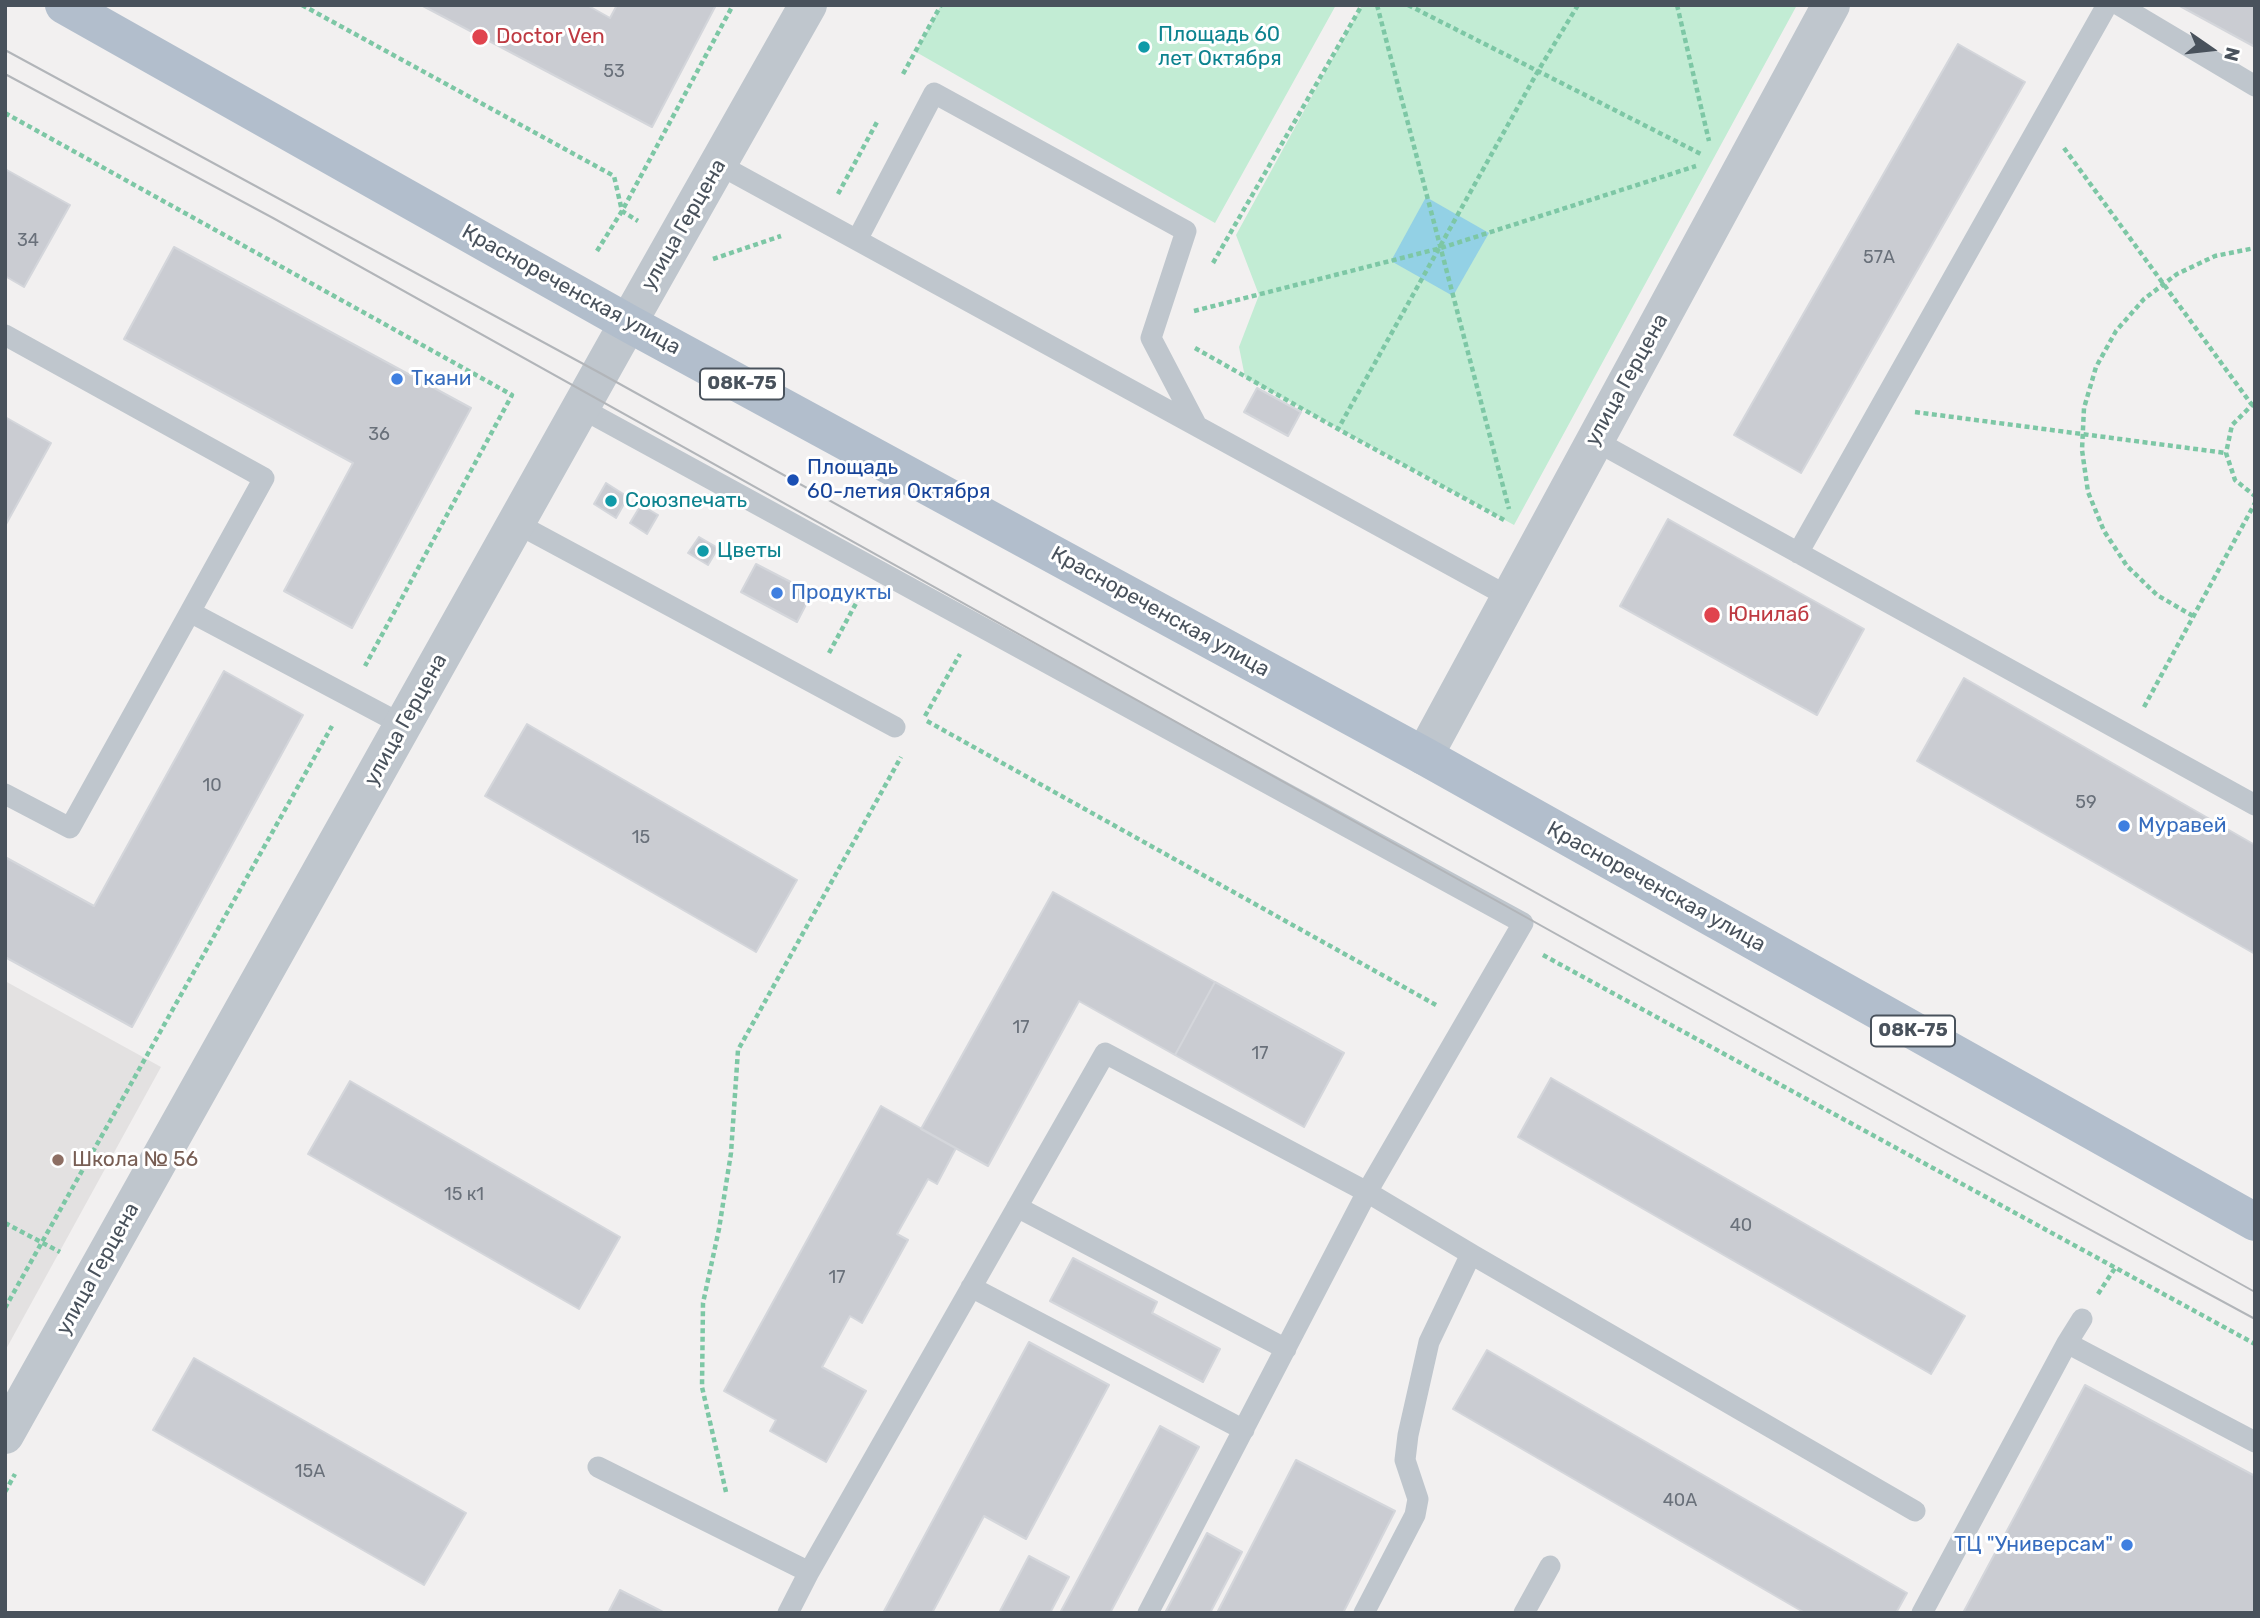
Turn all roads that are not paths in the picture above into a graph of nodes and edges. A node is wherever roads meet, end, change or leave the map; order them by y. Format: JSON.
{"nodes":[{"id":1,"x":64,"y":5,"type":"edge"},
{"id":2,"x":808,"y":5,"type":"edge"},
{"id":3,"x":1831,"y":5,"type":"edge"},
{"id":4,"x":2107,"y":5,"type":"edge"},
{"id":5,"x":2119,"y":5,"type":"edge"},
{"id":6,"x":2255,"y":86,"type":"edge"},
{"id":7,"x":718,"y":164,"type":"junction"},
{"id":8,"x":857,"y":240,"type":"junction"},
{"id":9,"x":628,"y":323,"type":"junction"},
{"id":10,"x":5,"y":335,"type":"edge"},
{"id":11,"x":581,"y":408,"type":"junction"},
{"id":12,"x":1197,"y":426,"type":"junction"},
{"id":13,"x":1594,"y":440,"type":"junction"},
{"id":14,"x":516,"y":523,"type":"junction"},
{"id":15,"x":1798,"y":553,"type":"junction"},
{"id":16,"x":1509,"y":597,"type":"junction"},
{"id":17,"x":190,"y":612,"type":"junction"},
{"id":18,"x":403,"y":724,"type":"junction"},
{"id":19,"x":895,"y":727,"type":"dead end"},
{"id":20,"x":1424,"y":756,"type":"junction"},
{"id":21,"x":5,"y":794,"type":"edge"},
{"id":22,"x":2255,"y":805,"type":"edge"},
{"id":23,"x":1367,"y":1192,"type":"junction"},
{"id":24,"x":1017,"y":1208,"type":"junction"},
{"id":25,"x":2255,"y":1222,"type":"edge"},
{"id":26,"x":1471,"y":1254,"type":"junction"},
{"id":27,"x":971,"y":1287,"type":"junction"},
{"id":28,"x":2082,"y":1319,"type":"dead end"},
{"id":29,"x":2067,"y":1343,"type":"junction"},
{"id":30,"x":1286,"y":1349,"type":"junction"},
{"id":31,"x":1244,"y":1430,"type":"junction"},
{"id":32,"x":5,"y":1435,"type":"edge"},
{"id":33,"x":2255,"y":1442,"type":"edge"},
{"id":34,"x":598,"y":1467,"type":"dead end"},
{"id":35,"x":1915,"y":1511,"type":"dead end"},
{"id":36,"x":1550,"y":1566,"type":"dead end"},
{"id":37,"x":809,"y":1572,"type":"junction"},
{"id":38,"x":788,"y":1613,"type":"edge"},
{"id":39,"x":1149,"y":1613,"type":"edge"},
{"id":40,"x":1364,"y":1613,"type":"edge"},
{"id":41,"x":1524,"y":1613,"type":"edge"},
{"id":42,"x":1922,"y":1613,"type":"edge"}],
"edges":[{"from":1,"to":9,"type":"main road","name":"Краснореченская улица","number":"08К-75"},
{"from":2,"to":7,"type":"street","name":"улица Герцена"},
{"from":3,"to":13,"type":"street","name":"улица Герцена"},
{"from":4,"to":15,"type":"lane"},
{"from":5,"to":6,"type":"lane"},
{"from":7,"to":8,"type":"lane"},
{"from":7,"to":9,"type":"street","name":"улица Герцена"},
{"from":8,"to":12,"type":"lane"},
{"from":8,"to":12,"type":"lane"},
{"from":9,"to":11,"type":"street","name":"улица Герцена"},
{"from":9,"to":20,"type":"main road","name":"Краснореченская улица","number":"08К-75"},
{"from":10,"to":17,"type":"lane"},
{"from":11,"to":14,"type":"street","name":"улица Герцена"},
{"from":11,"to":23,"type":"lane"},
{"from":12,"to":16,"type":"lane"},
{"from":13,"to":15,"type":"lane"},
{"from":13,"to":16,"type":"street","name":"улица Герцена"},
{"from":14,"to":18,"type":"street","name":"улица Герцена"},
{"from":14,"to":19,"type":"lane"},
{"from":15,"to":22,"type":"lane"},
{"from":16,"to":20,"type":"street","name":"улица Герцена"},
{"from":17,"to":18,"type":"lane"},
{"from":17,"to":21,"type":"lane"},
{"from":18,"to":32,"type":"street","name":"улица Герцена"},
{"from":20,"to":25,"type":"main road","name":"Краснореченская улица","number":"08К-75"},
{"from":23,"to":24,"type":"lane"},
{"from":23,"to":26,"type":"lane"},
{"from":23,"to":30,"type":"lane"},
{"from":24,"to":27,"type":"lane"},
{"from":24,"to":30,"type":"lane"},
{"from":26,"to":35,"type":"lane"},
{"from":26,"to":40,"type":"lane"},
{"from":27,"to":31,"type":"lane"},
{"from":27,"to":37,"type":"lane"},
{"from":28,"to":29,"type":"lane"},
{"from":29,"to":33,"type":"lane"},
{"from":29,"to":42,"type":"lane"},
{"from":30,"to":31,"type":"lane"},
{"from":31,"to":39,"type":"lane"},
{"from":34,"to":37,"type":"lane"},
{"from":36,"to":41,"type":"lane"},
{"from":37,"to":38,"type":"lane"}]}
